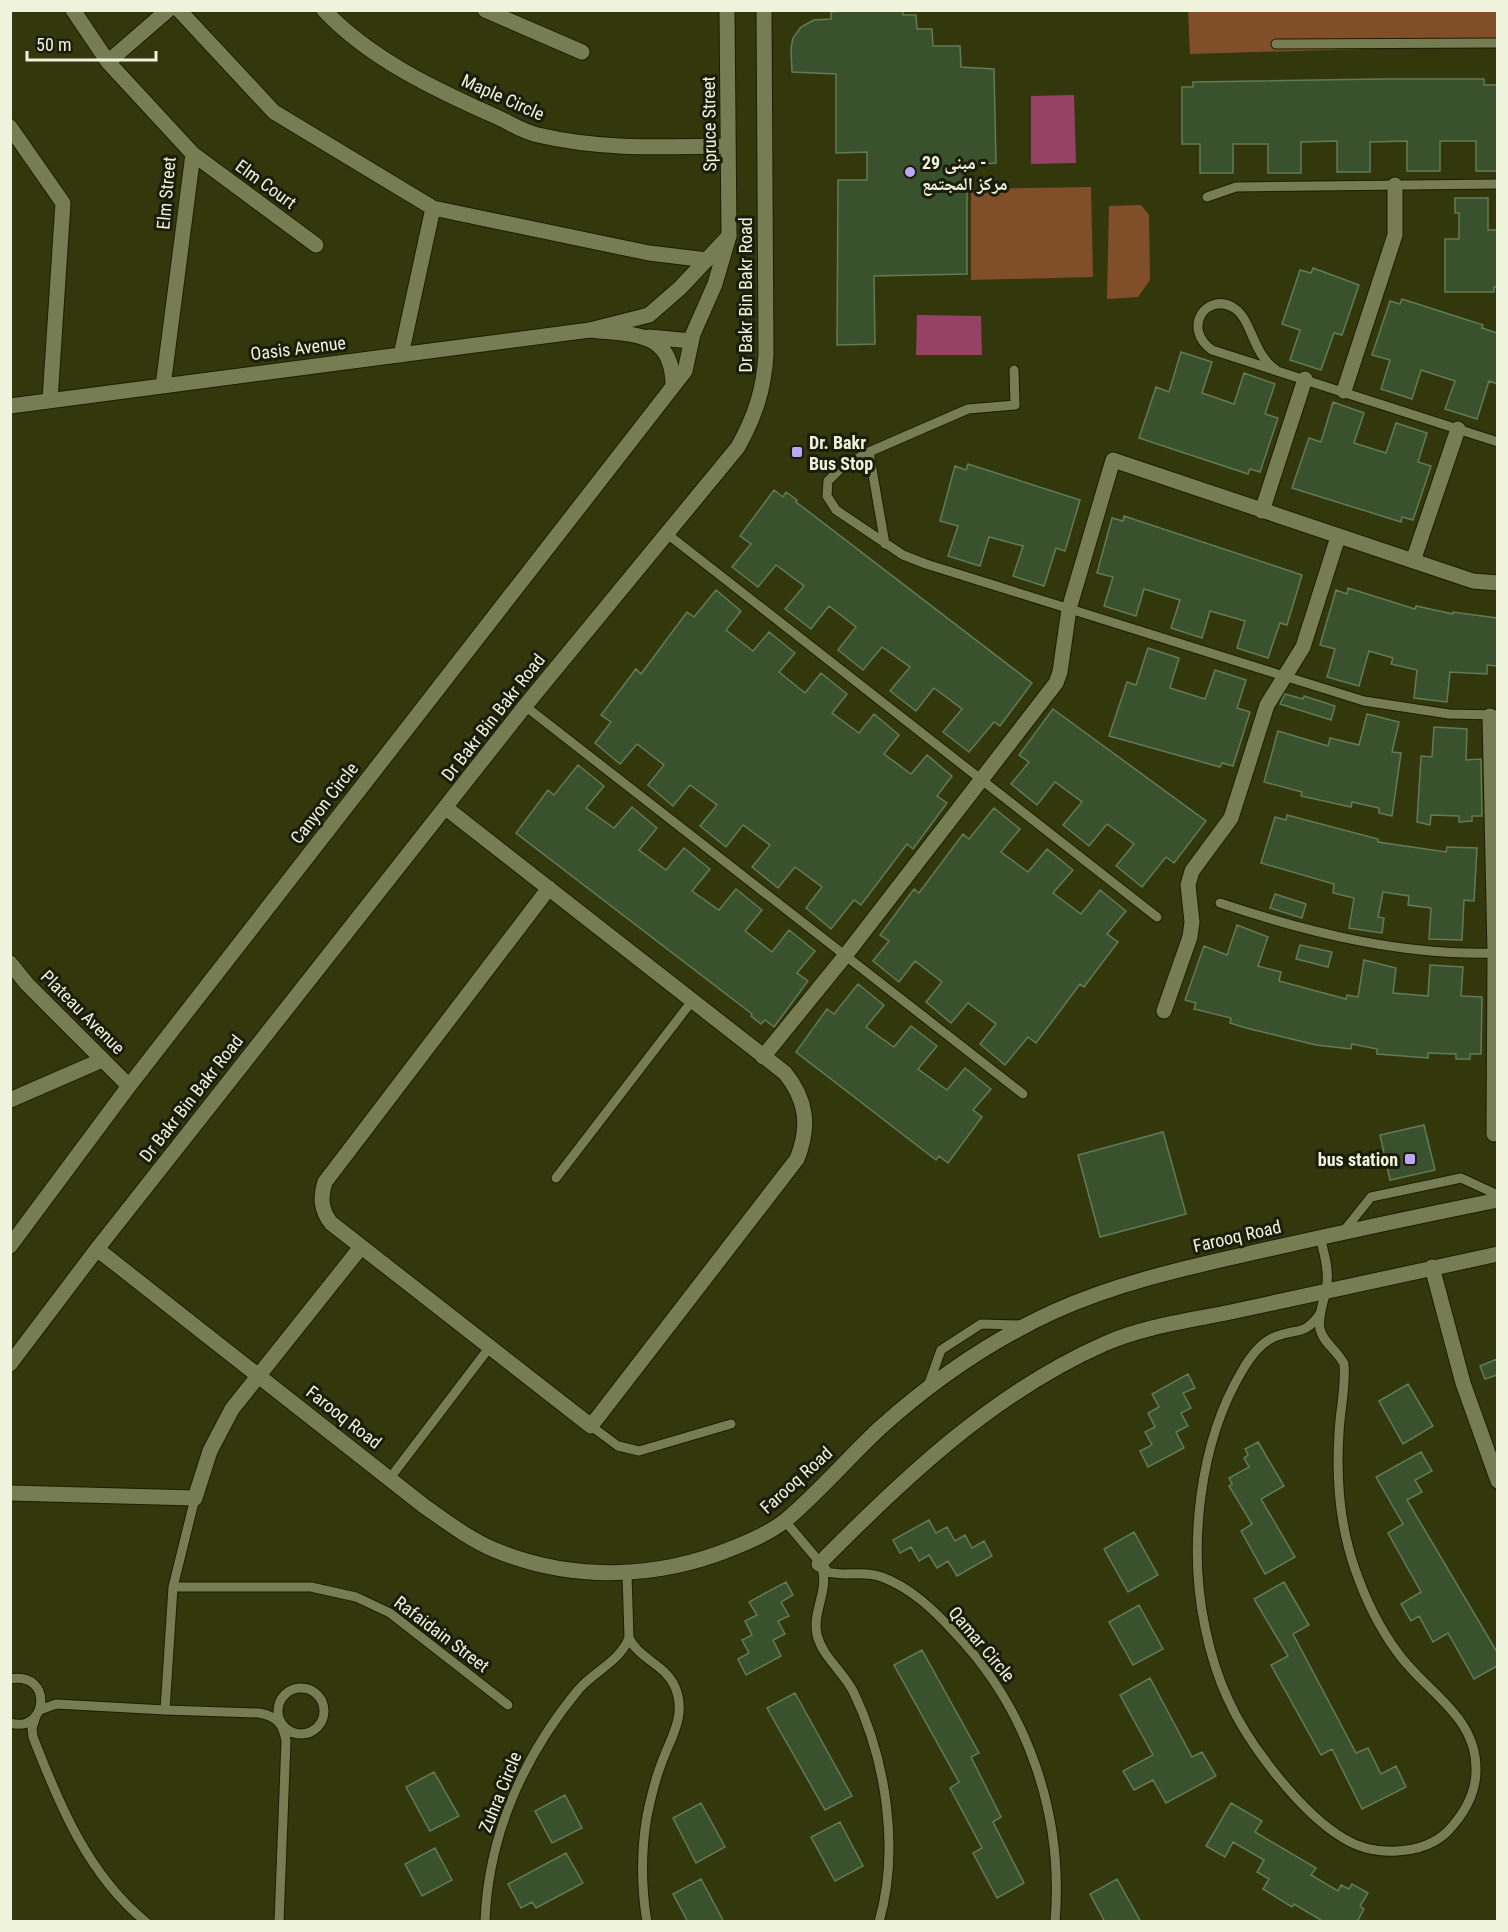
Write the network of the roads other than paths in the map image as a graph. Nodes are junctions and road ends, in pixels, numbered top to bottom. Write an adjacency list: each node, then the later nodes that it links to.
1 (73, 10): 11 (street, Elm Street)
2 (168, 10): 11 (street)
3 (179, 10): 18 (street)
4 (324, 10): 13 (street, Maple Circle)
5 (485, 10): 10 (street)
6 (727, 10): 13 (street, Spruce Street)
7 (764, 10): 38 (street, Dr Bakr Bin Bakr Road)
8 (1497, 43): 9 (lane)
9 (1275, 44)
10 (582, 52)
11 (108, 62): 14 (street, Elm Street)
12 (10, 127): 32 (street)
13 (728, 146): 19 (street, Spruce Street)
14 (193, 154): 20 (street, Elm Court); 29 (street, Elm Street)
15 (1497, 184): 16 (lane)
16 (1395, 185): 17 (lane); 31 (street)
17 (1207, 197)
18 (433, 208): 21 (street); 25 (street)
19 (729, 236): 21 (street, Oasis Avenue); 24 (street, Canyon Circle)
20 (316, 244)
21 (707, 260): 22 (street, Oasis Avenue)
22 (590, 330): 23 (street, Oasis Avenue); 25 (street, Oasis Avenue)
23 (643, 336): 24 (street); 30 (street, Oasis Avenue)
24 (692, 341): 30 (street, Canyon Circle)
25 (401, 355): 29 (street, Oasis Avenue)
26 (1275, 369): 26 (lane); 28 (lane)
27 (1014, 370): 36 (lane)
28 (1305, 379): 31 (lane); 37 (street)
29 (163, 386): 32 (street, Oasis Avenue)
30 (673, 386): 59 (street, Canyon Circle)
31 (1344, 391): 34 (lane)
32 (50, 400): 33 (street, Oasis Avenue)
33 (10, 406)
34 (1458, 429): 35 (lane); 41 (street)
35 (1497, 442)
36 (869, 452): 40 (lane); 40 (lane)
37 (1262, 511): 39 (street); 43 (street)
38 (666, 533): 45 (street, Dr Bakr Bin Bakr Road); 47 (lane)
39 (1338, 537): 41 (street); 44 (street)
40 (885, 543): 43 (lane)
41 (1413, 561): 42 (street)
42 (1497, 583)
43 (1069, 609): 44 (lane); 47 (street)
44 (1284, 677): 46 (lane); 56 (street)
45 (525, 706): 48 (street, Dr Bakr Bin Bakr Road); 53 (lane)
46 (1494, 716): 52 (street)
47 (982, 779): 51 (lane); 53 (street)
48 (446, 808): 49 (street); 70 (street, Dr Bakr Bin Bakr Road)
49 (549, 888): 55 (street); 69 (street)
50 (1220, 903): 52 (lane)
51 (1157, 917)
52 (1496, 953): 62 (street)
53 (845, 956): 57 (street); 60 (lane)
54 (11, 965): 58 (street, Plateau Avenue)
55 (692, 1001): 57 (street); 63 (lane)
56 (1164, 1011)
57 (764, 1057): 81 (street)
58 (102, 1060): 59 (street, Plateau Avenue); 61 (street)
59 (129, 1086): 68 (street, Canyon Circle)
60 (1023, 1094)
61 (10, 1100)
62 (1494, 1134)
63 (556, 1178)
64 (1497, 1195): 66 (lane)
65 (1497, 1200): 66 (street, Farooq Road)
66 (1343, 1232): 67 (street, Farooq Road)
67 (1320, 1236): 73 (lane); 75 (street, Farooq Road)
68 (13, 1238)
69 (361, 1247): 76 (street); 78 (street)
70 (97, 1249): 77 (street, Dr Bakr Bin Bakr Road); 78 (street, Farooq Road)
71 (1497, 1254): 72 (street)
72 (1432, 1268): 73 (street); 83 (street)
73 (1326, 1291): 74 (lane); 87 (street)
74 (1320, 1314): 74 (lane)
75 (1025, 1325): 79 (street, Farooq Road); 79 (lane)
76 (489, 1348): 81 (street); 82 (lane)
77 (10, 1364)
78 (259, 1374): 82 (street, Farooq Road); 85 (street)
79 (927, 1391): 86 (street, Farooq Road)
80 (731, 1424): 81 (lane)
81 (591, 1426)
82 (390, 1478): 88 (street, Farooq Road)
83 (1497, 1481)
84 (10, 1493): 85 (street)
85 (195, 1498): 89 (lane)
86 (785, 1521): 87 (lane); 88 (street, Farooq Road)
87 (820, 1566): 101 (lane); 102 (lane, Qamar Circle)
88 (627, 1574): 90 (lane)
89 (173, 1587): 92 (lane, Rafaidain Street); 93 (lane)
90 (629, 1638): 99 (lane, Zuhra Circle); 100 (lane)
91 (10, 1679): 94 (lane)
92 (508, 1705)
93 (165, 1710): 94 (lane); 96 (lane)
94 (38, 1713): 95 (lane); 97 (lane)
95 (10, 1722)
96 (282, 1725): 96 (lane); 98 (lane)
97 (146, 1922)
98 (279, 1922)
99 (485, 1922)
100 (647, 1922)
101 (879, 1922)
102 (1055, 1922)

